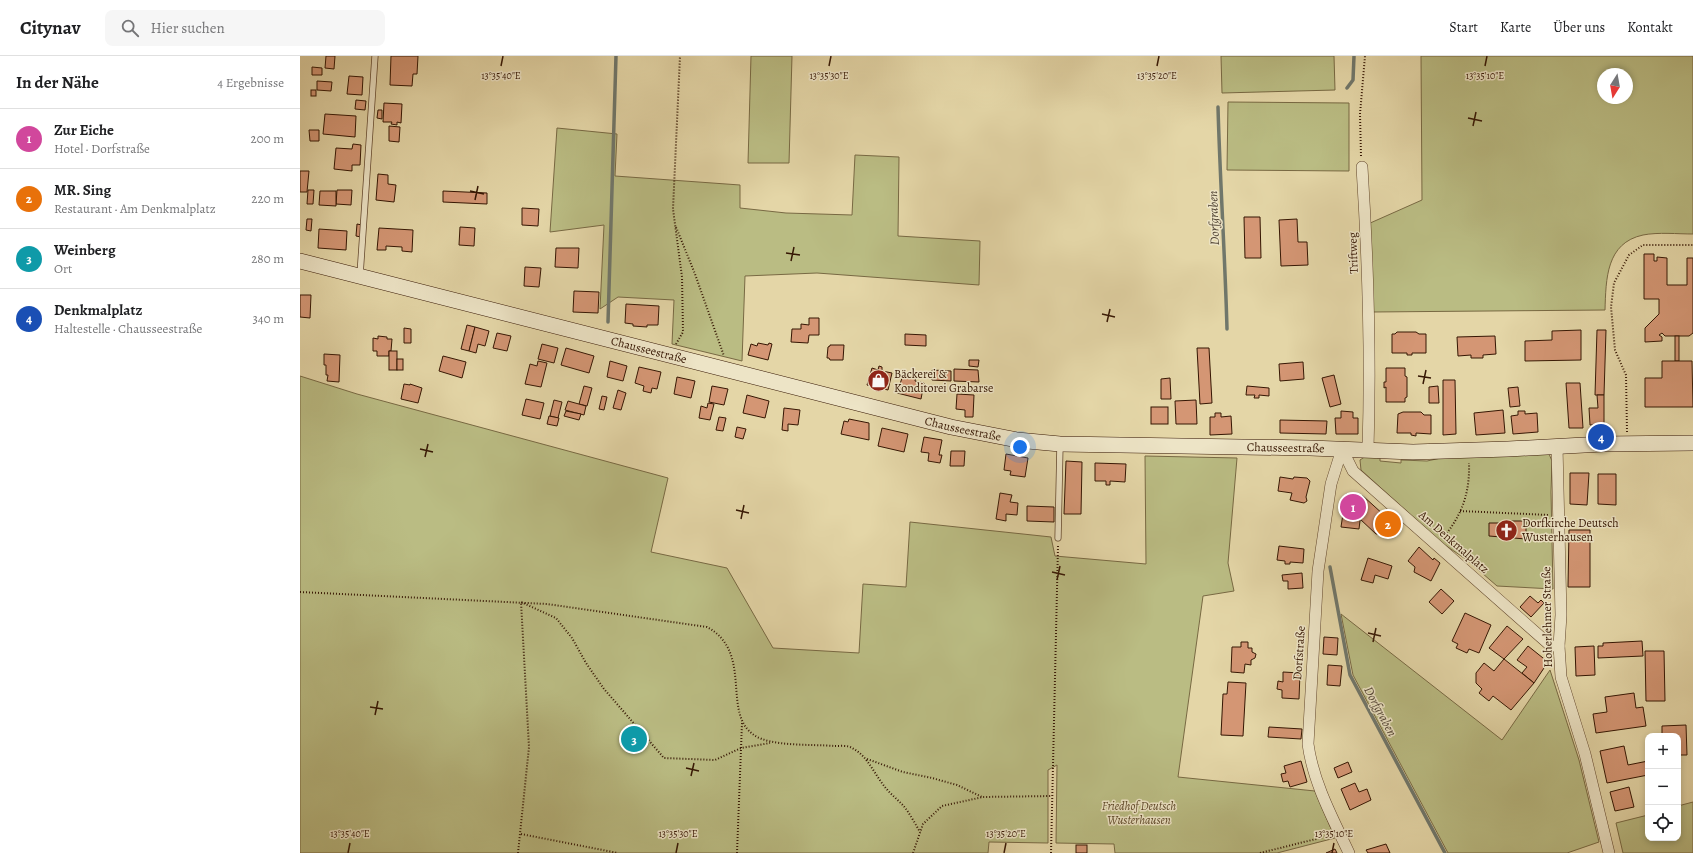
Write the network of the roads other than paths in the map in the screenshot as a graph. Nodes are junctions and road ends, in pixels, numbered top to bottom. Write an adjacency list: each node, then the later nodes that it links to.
1 (375, 56): 4 (lane)
2 (1362, 167): 9 (street, Triftweg)
3 (300, 261): 4 (main road, Chausseestraße)
4 (360, 276): 5 (main road, Chausseestraße)
5 (1060, 444): 8 (main road, Chausseestraße); 10 (lane)
6 (1693, 444): 7 (main road, Chausseestraße)
7 (1558, 446): 9 (main road, Chausseestraße); 11 (street, Hoherlehmer Straße)
8 (1342, 449): 9 (main road, Chausseestraße); 11 (street, Am Denkmalplatz); 12 (street, Dorfstraße)
9 (1368, 449)
10 (1058, 538)
11 (1559, 646): 13 (street, Hoherlehmer Straße)
12 (1349, 853)
13 (1609, 853)

